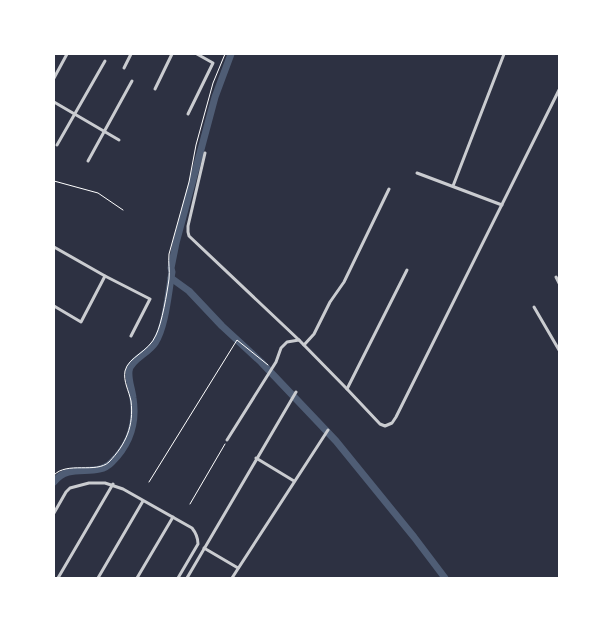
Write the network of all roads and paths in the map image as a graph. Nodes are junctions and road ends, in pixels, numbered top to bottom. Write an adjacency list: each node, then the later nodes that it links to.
1 (67, 54): 9 (street)
2 (131, 54): 8 (street)
3 (172, 54): 11 (street)
4 (197, 54): 15 (street)
5 (225, 54): 44 (path)
6 (504, 54): 23 (street)
7 (105, 62): 14 (street)
8 (124, 68)
9 (54, 78)
10 (132, 81): 16 (street)
11 (156, 89)
12 (559, 90): 25 (street)
13 (54, 102): 14 (street)
14 (75, 114): 16 (street); 18 (street)
15 (188, 114)
16 (105, 131): 17 (street); 20 (street)
17 (119, 140)
18 (57, 145)
19 (205, 153): 35 (street)
20 (88, 161)
21 (417, 173): 23 (street)
22 (54, 181): 26 (path)
23 (454, 186): 25 (street)
24 (389, 188): 36 (street)
25 (502, 205): 39 (street)
26 (123, 210)
27 (54, 247): 29 (street)
28 (407, 270): 39 (street)
29 (105, 276): 32 (street); 34 (street)
30 (556, 277): 31 (street)
31 (559, 282)
32 (54, 306)
33 (534, 307): 37 (street)
34 (131, 336)
35 (299, 340): 36 (street); 38 (street)
36 (304, 345): 39 (street)
37 (558, 348)
38 (272, 368): 42 (street); 46 (path)
39 (347, 389)
40 (296, 392): 43 (street)
41 (328, 430): 45 (street)
42 (227, 440): 49 (path)
43 (256, 458): 45 (street); 52 (street)
44 (54, 475)
45 (294, 481): 53 (street)
46 (149, 482)
47 (113, 484): 48 (street); 50 (street); 54 (street)
48 (143, 501): 51 (street); 55 (street)
49 (190, 504)
50 (54, 514)
51 (173, 518): 56 (street); 57 (street)
52 (204, 548): 53 (street); 58 (street)
53 (238, 568): 59 (street)
54 (58, 578)
55 (98, 578)
56 (137, 578)
57 (178, 578)
58 (187, 578)
59 (232, 578)

